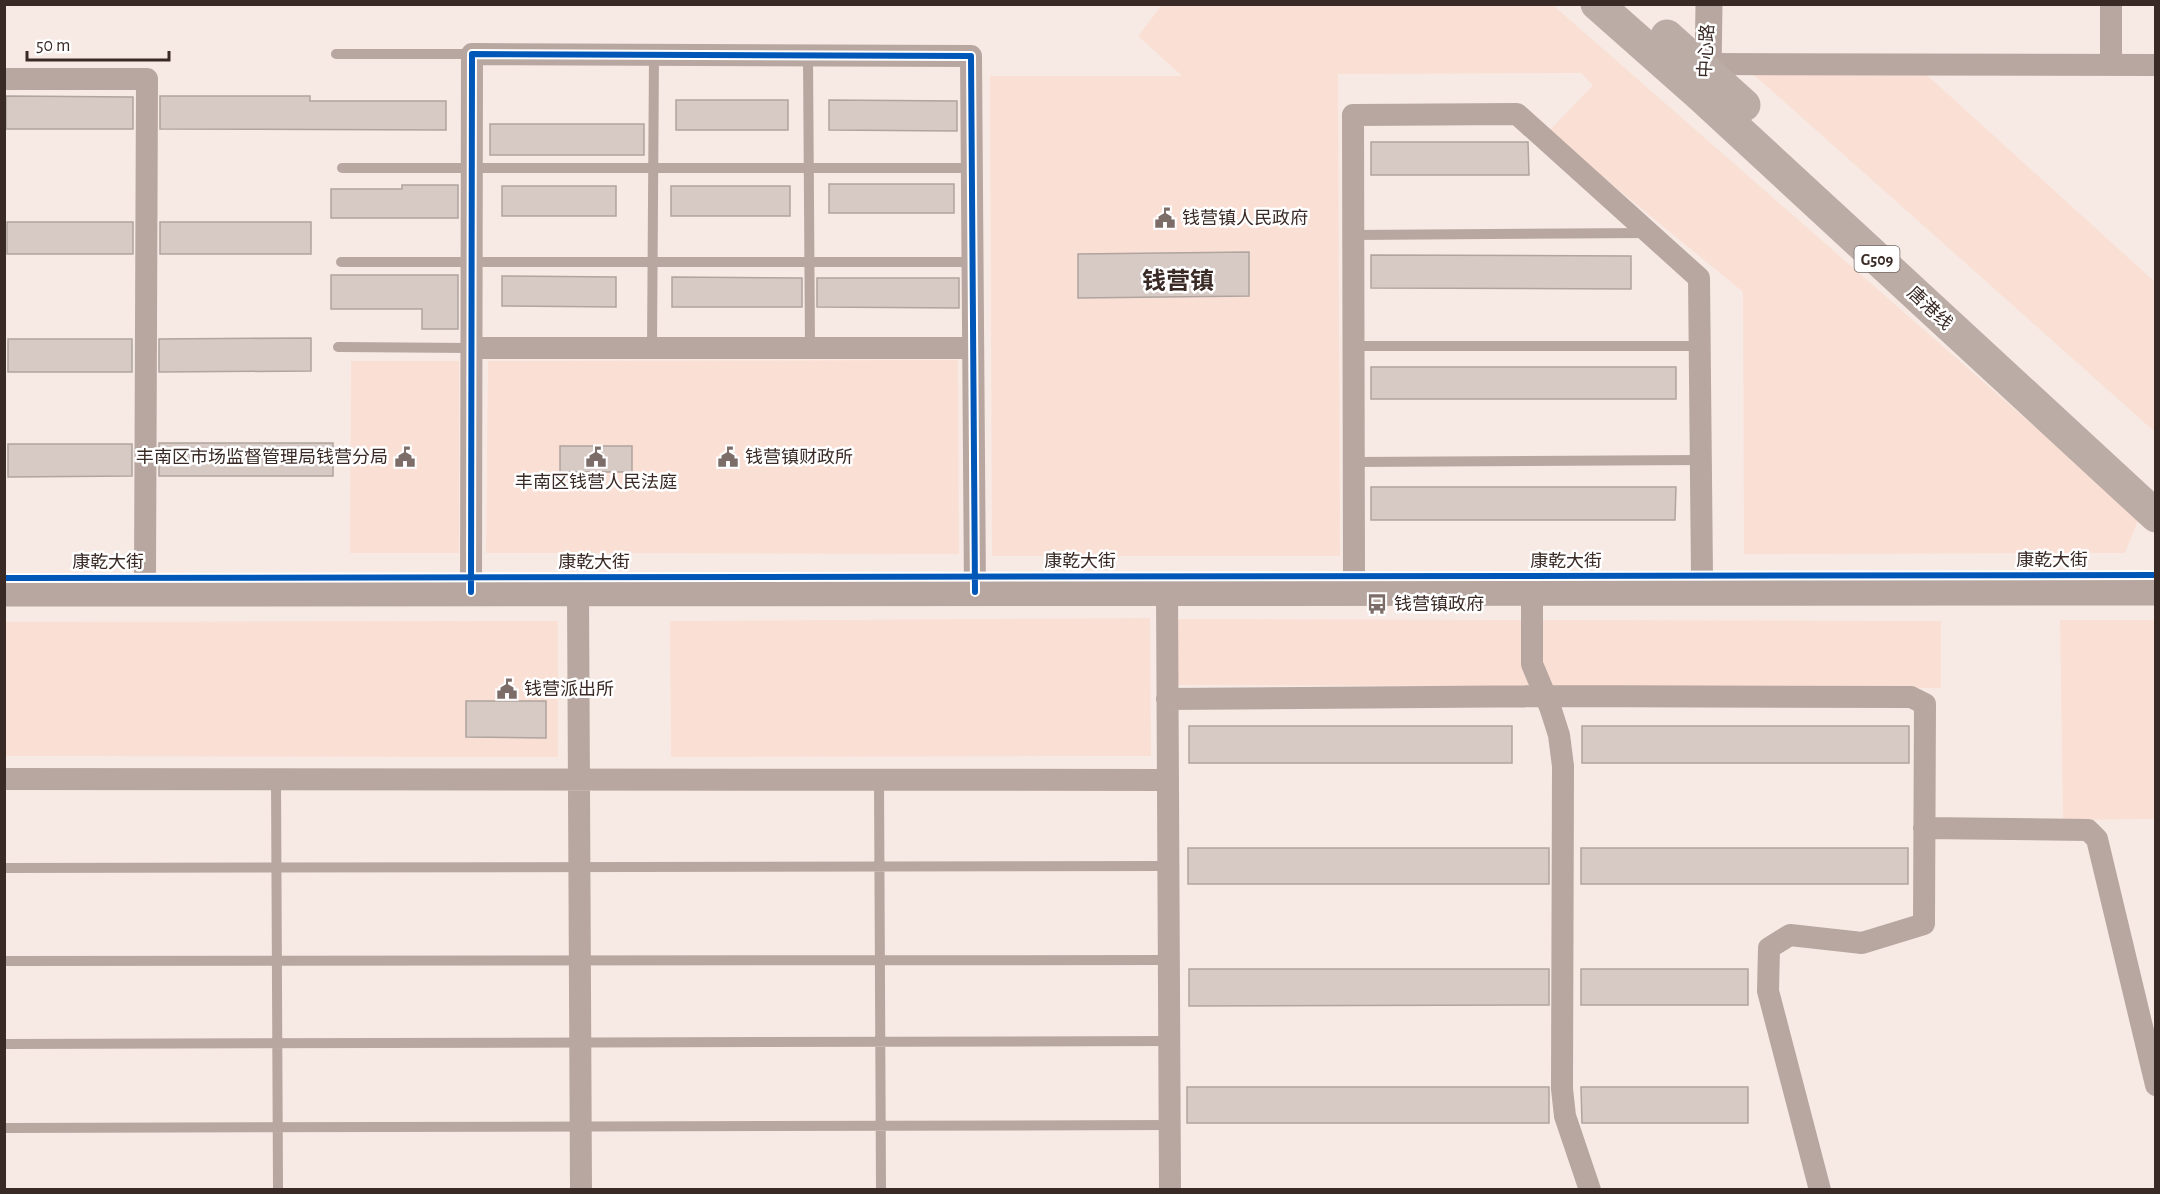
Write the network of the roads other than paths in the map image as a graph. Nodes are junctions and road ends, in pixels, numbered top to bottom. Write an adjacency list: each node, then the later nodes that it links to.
1 (1597, 4): 11 (highway, 唐港线 / G509)
2 (1630, 4): 11 (highway, 唐港线 / G509)
3 (1708, 4): 11 (street, 中心路)
4 (2111, 4): 9 (street)
5 (336, 54): 6 (lane)
6 (472, 54): 7 (street); 14 (street)
7 (654, 55): 8 (street); 15 (lane)
8 (808, 55): 16 (lane); 17 (street)
9 (2111, 65): 10 (street); 11 (street)
10 (2156, 65)
11 (1706, 77): 34 (highway, 唐港线 / G509); 35 (highway, 唐港线 / G509)
12 (4, 79): 39 (street)
13 (342, 168): 14 (lane)
14 (472, 168): 15 (lane); 21 (street)
15 (653, 168): 16 (lane); 22 (lane)
16 (808, 168): 17 (lane); 23 (lane)
17 (971, 168): 24 (street)
18 (1649, 233): 19 (lane); 19 (street); 26 (street)
19 (1353, 235): 25 (street)
20 (341, 262): 21 (lane)
21 (471, 262): 22 (lane); 28 (street)
22 (652, 262): 23 (lane); 29 (lane)
23 (809, 262): 24 (lane); 30 (lane)
24 (972, 262): 31 (street)
25 (1353, 346): 26 (lane); 33 (street)
26 (1699, 346): 32 (street)
27 (338, 347): 28 (lane)
28 (471, 348): 29 (street); 42 (street)
29 (652, 348): 30 (street)
30 (810, 348): 31 (street)
31 (973, 348): 41 (street)
32 (1701, 460): 33 (lane); 38 (street)
33 (1354, 462): 37 (street)
34 (2156, 490)
35 (2156, 516)
36 (2156, 575): 38 (street, 康乾大街)
37 (1354, 576): 38 (street, 康乾大街); 41 (street, 康乾大街)
38 (1702, 576)
39 (145, 577): 40 (street, 康乾大街); 42 (street, 康乾大街)
40 (4, 578)
41 (975, 584): 42 (street, 康乾大街); 46 (street, 康乾大街); 47 (street, 康乾大街)
42 (471, 585): 45 (street, 康乾大街); 46 (street, 康乾大街)
43 (1532, 591): 44 (street, 康乾大街); 47 (street, 康乾大街); 48 (street)
44 (2156, 591)
45 (4, 592)
46 (578, 592): 52 (street)
47 (1167, 592): 49 (street)
48 (1545, 696): 49 (street); 55 (street); 81 (street)
49 (1167, 699): 54 (street)
50 (4, 779): 51 (street)
51 (276, 779): 52 (street); 60 (lane)
52 (579, 779): 53 (street); 57 (street)
53 (879, 780): 54 (street); 58 (lane)
54 (1168, 780): 56 (street)
55 (1924, 828): 71 (street); 82 (street)
56 (1168, 866): 58 (lane); 63 (street)
57 (580, 867): 58 (lane); 60 (lane); 61 (street)
58 (879, 867): 62 (lane)
59 (4, 868): 60 (lane)
60 (276, 868): 65 (lane)
61 (580, 960): 62 (lane); 65 (lane); 68 (street)
62 (879, 960): 63 (lane); 67 (lane)
63 (1169, 960): 66 (street)
64 (4, 961): 65 (lane)
65 (276, 961): 70 (lane)
66 (1169, 1041): 67 (lane); 73 (street)
67 (880, 1042): 68 (lane); 72 (lane)
68 (580, 1043): 70 (lane); 74 (street)
69 (4, 1044): 70 (lane)
70 (277, 1044): 75 (lane)
71 (2156, 1085)
72 (880, 1125): 73 (lane); 74 (lane); 79 (lane)
73 (1169, 1125): 80 (street)
74 (581, 1126): 75 (lane); 78 (street)
75 (277, 1127): 76 (lane); 77 (lane)
76 (4, 1128)
77 (278, 1190)
78 (581, 1190)
79 (881, 1190)
80 (1170, 1190)
81 (1590, 1190)
82 (1820, 1190)

